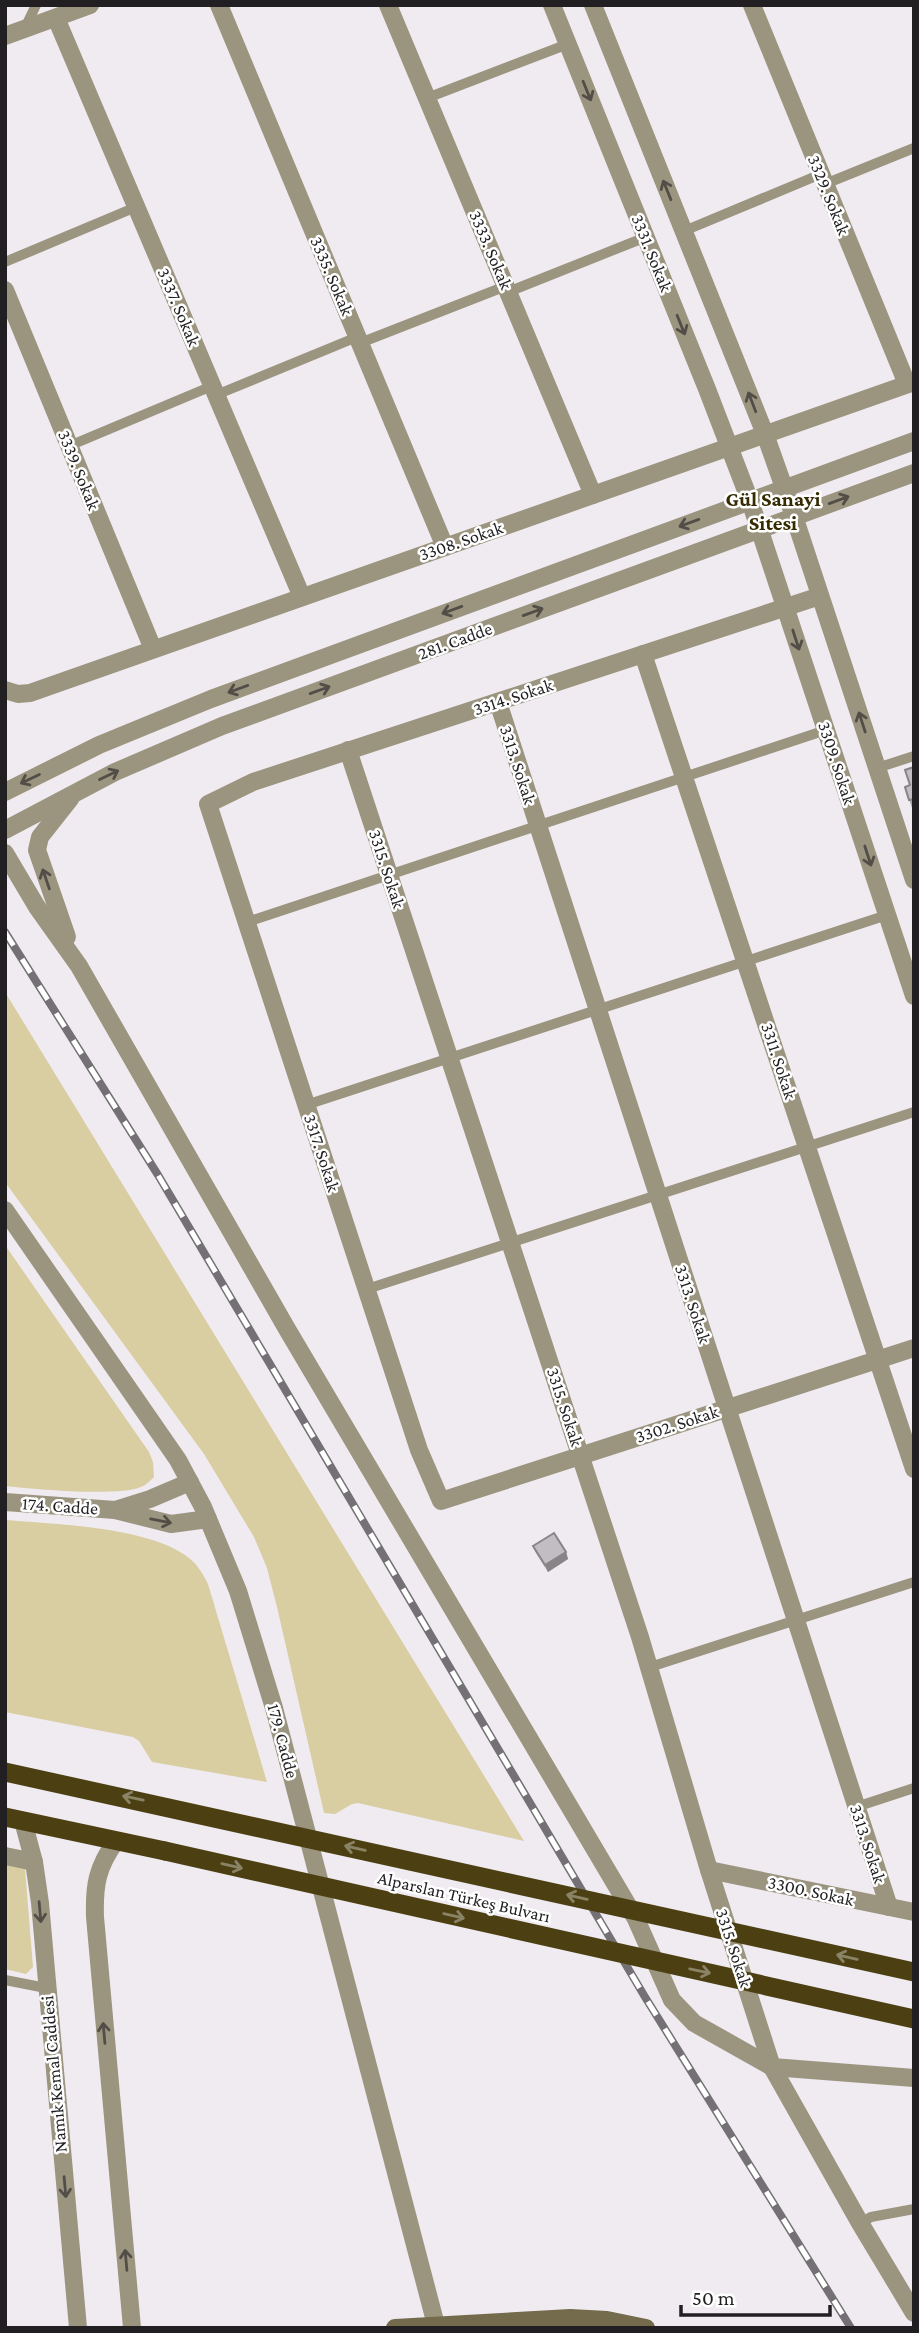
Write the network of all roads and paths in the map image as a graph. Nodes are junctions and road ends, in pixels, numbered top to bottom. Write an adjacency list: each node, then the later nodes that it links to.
1 (36, 5): 9 (lane)
2 (90, 5): 8 (street)
3 (219, 5): 21 (street, 3335. Sokak)
4 (388, 5): 12 (street, 3333. Sokak)
5 (552, 5): 11 (street, 3331. Sokak)
6 (593, 5): 16 (street, one-way to 6)
7 (752, 5): 14 (street, 3329. Sokak)
8 (56, 18): 9 (street); 15 (street, 3337. Sokak)
9 (25, 29): 10 (street)
10 (5, 36)
11 (568, 44): 12 (lane); 17 (street, 3331. Sokak, one-way to 17)
12 (427, 99): 19 (street, 3333. Sokak)
13 (914, 148): 14 (lane)
14 (823, 179): 16 (lane); 22 (street, 3329. Sokak)
15 (136, 207): 18 (lane); 23 (street, 3337. Sokak)
16 (684, 231): 24 (street, one-way to 16)
17 (646, 237): 19 (lane); 27 (street, 3331. Sokak, one-way to 27)
18 (5, 262)
19 (507, 289): 21 (lane); 30 (street, 3333. Sokak)
20 (5, 290): 26 (street, 3339. Sokak)
21 (359, 340): 23 (lane); 34 (street, 3335. Sokak)
22 (910, 383): 24 (street, 3308. Sokak)
23 (214, 391): 26 (lane); 36 (street, 3337. Sokak)
24 (765, 434): 27 (street, 3308. Sokak); 29 (street)
25 (914, 441): 29 (street, 281. Cadde)
26 (69, 446): 38 (street, 3339. Sokak)
27 (730, 447): 30 (street, 3308. Sokak); 31 (street, 3331. Sokak)
28 (914, 473): 32 (street, 281. Cadde, one-way to 28)
29 (785, 488): 31 (street, 281. Cadde); 32 (street, 3309. Sokak)
30 (593, 495): 34 (street, 3308. Sokak)
31 (750, 501): 33 (street, 3331. Sokak); 48 (street, 281. Cadde, one-way to 48)
32 (794, 516): 33 (street, 281. Cadde); 35 (street, 3309. Sokak)
33 (759, 529): 37 (street, 3309. Sokak); 47 (street, 281. Cadde, one-way to 33)
34 (445, 547): 36 (street, 3308. Sokak)
35 (820, 596): 37 (street, 3314. Sokak); 45 (street, 3309. Sokak, one-way to 35)
36 (302, 597): 38 (street, 3308. Sokak)
37 (786, 607): 39 (street, 3314. Sokak); 42 (street, 3309. Sokak, one-way to 42)
38 (153, 649): 40 (street, 3308. Sokak)
39 (643, 654): 41 (street, 3314. Sokak); 46 (street, 3311. Sokak)
40 (7, 691)
41 (498, 702): 43 (street, 3314. Sokak); 50 (street, 3313. Sokak)
42 (826, 730): 46 (lane); 55 (street, 3309. Sokak, one-way to 55)
43 (348, 750): 49 (street, 3314. Sokak); 53 (street, 3315. Sokak)
44 (914, 755): 45 (lane)
45 (877, 768): 54 (street, 3309. Sokak)
46 (684, 777): 50 (lane); 57 (street, 3311. Sokak)
47 (77, 791): 51 (street, 281. Cadde); 58 (street, one-way to 47)
48 (5, 792)
49 (208, 804): 56 (street, 3317. Sokak)
50 (538, 825): 53 (lane); 60 (street, 3313. Sokak)
51 (5, 830)
52 (5, 853): 58 (street)
53 (389, 875): 56 (lane); 61 (street, 3315. Sokak)
54 (914, 880)
55 (887, 915): 57 (lane); 59 (street, 3309. Sokak)
56 (247, 922): 62 (street, 3317. Sokak)
57 (746, 962): 60 (lane); 64 (street, 3311. Sokak)
58 (79, 966): 96 (street)
59 (914, 996)
60 (598, 1010): 61 (lane); 65 (street, 3313. Sokak)
61 (450, 1059): 62 (lane); 67 (street, 3315. Sokak)
62 (306, 1105): 68 (street, 3317. Sokak)
63 (914, 1112): 64 (lane)
64 (807, 1146): 65 (lane); 70 (street, 3311. Sokak)
65 (658, 1195): 67 (lane); 71 (street, 3313. Sokak)
66 (5, 1210): 74 (street, 179. Cadde)
67 (510, 1243): 68 (lane); 72 (street, 3315. Sokak)
68 (367, 1289): 75 (street, 3317. Sokak)
69 (914, 1348): 70 (street, 3302. Sokak)
70 (878, 1360): 71 (street, 3302. Sokak); 73 (street, 3311. Sokak)
71 (727, 1408): 72 (street, 3302. Sokak); 80 (street, 3313. Sokak)
72 (580, 1455): 75 (street, 3302. Sokak); 81 (street, 3315. Sokak)
73 (914, 1469)
74 (190, 1482): 77 (street); 78 (street, 179. Cadde)
75 (440, 1501)
76 (5, 1502): 77 (street, 174. Cadde)
77 (115, 1510): 78 (street, one-way to 78)
78 (208, 1519): 101 (street, 179. Cadde)
79 (914, 1582): 80 (lane)
80 (796, 1620): 81 (lane); 84 (street, 3313. Sokak)
81 (650, 1667): 89 (street, 3315. Sokak)
82 (5, 1772): 92 (highway, Alparslan Türkeş Bulvarı, one-way to 82, bridge)
83 (914, 1788): 84 (lane)
84 (856, 1807): 90 (street, 3313. Sokak)
85 (14, 1819): 86 (highway, Alparslan Türkeş Bulvarı); 88 (street, Namık Kemal Caddesi)
86 (116, 1840): 95 (highway, Alparslan Türkeş Bulvarı, one-way to 95, bridge); 103 (street, one-way to 86)
87 (5, 1856): 88 (street)
88 (34, 1862): 94 (street, Namık Kemal Caddesi, one-way to 94)
89 (709, 1870): 90 (street, 3300. Sokak); 96 (street, 3315. Sokak)
90 (889, 1907): 91 (street, 3300. Sokak)
91 (914, 1912)
92 (914, 1972)
93 (5, 1980): 94 (lane)
94 (46, 1989): 102 (street, Namık Kemal Caddesi, one-way to 102)
95 (914, 2019)
96 (772, 2067): 97 (street); 99 (street, 3315. Sokak)
97 (914, 2078)
98 (914, 2209): 99 (lane)
99 (859, 2223): 100 (street, 3315. Sokak)
100 (914, 2313)
101 (436, 2325): 104 (main road); 105 (main road)
102 (78, 2328)
103 (132, 2328)
104 (395, 2328)
105 (646, 2328)

